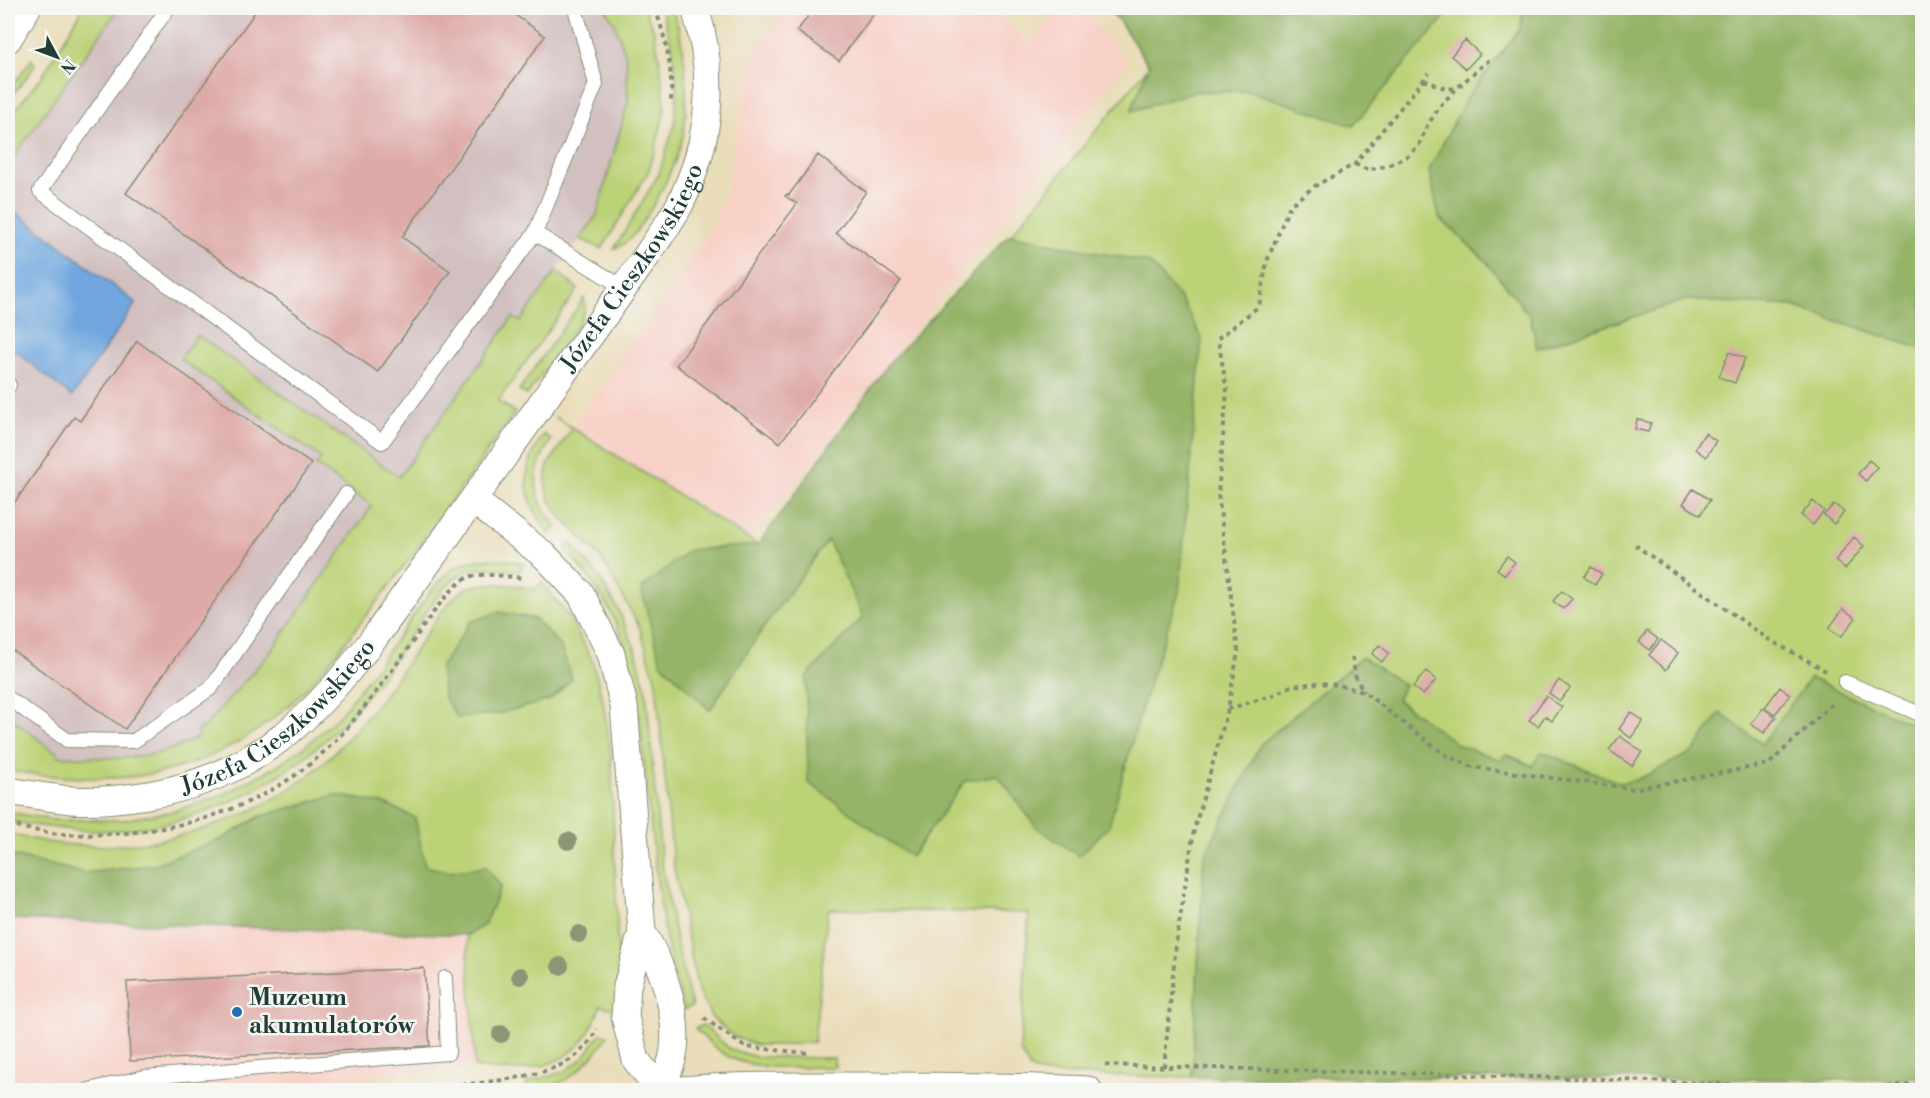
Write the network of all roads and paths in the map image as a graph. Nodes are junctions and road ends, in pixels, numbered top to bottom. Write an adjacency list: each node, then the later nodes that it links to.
1 (27, 8): 6 (street)
2 (168, 8): 13 (lane)
3 (575, 8): 13 (lane)
4 (655, 8): 11 (path)
5 (695, 8): 14 (street, Józefa Cieszkowskiego)
6 (8, 39)
7 (1489, 60): 10 (path)
8 (1429, 74): 9 (path)
9 (1424, 80): 10 (path); 12 (path)
10 (1456, 89): 12 (path)
11 (671, 102)
12 (1355, 165): 22 (path)
13 (535, 232): 14 (lane)
14 (624, 288): 16 (street, Józefa Cieszkowskiego)
15 (346, 494): 21 (lane)
16 (473, 500): 24 (street, Józefa Cieszkowskiego); 25 (street)
17 (1635, 545): 19 (path)
18 (1352, 657): 20 (path)
19 (1847, 683): 20 (path); 23 (lane)
20 (1364, 692): 22 (path)
21 (8, 698)
22 (1228, 708): 31 (path)
23 (1923, 715)
24 (8, 790)
25 (642, 932): 36 (street); 36 (street)
26 (445, 978): 34 (lane)
27 (702, 1016): 29 (path)
28 (599, 1024): 35 (path)
29 (817, 1053)
30 (1094, 1065): 31 (path)
31 (1164, 1067): 32 (path)
32 (1923, 1082)
33 (779, 1088): 37 (street); 38 (street)
34 (89, 1090)
35 (390, 1090)
36 (660, 1090)
37 (682, 1090)
38 (1088, 1090)

